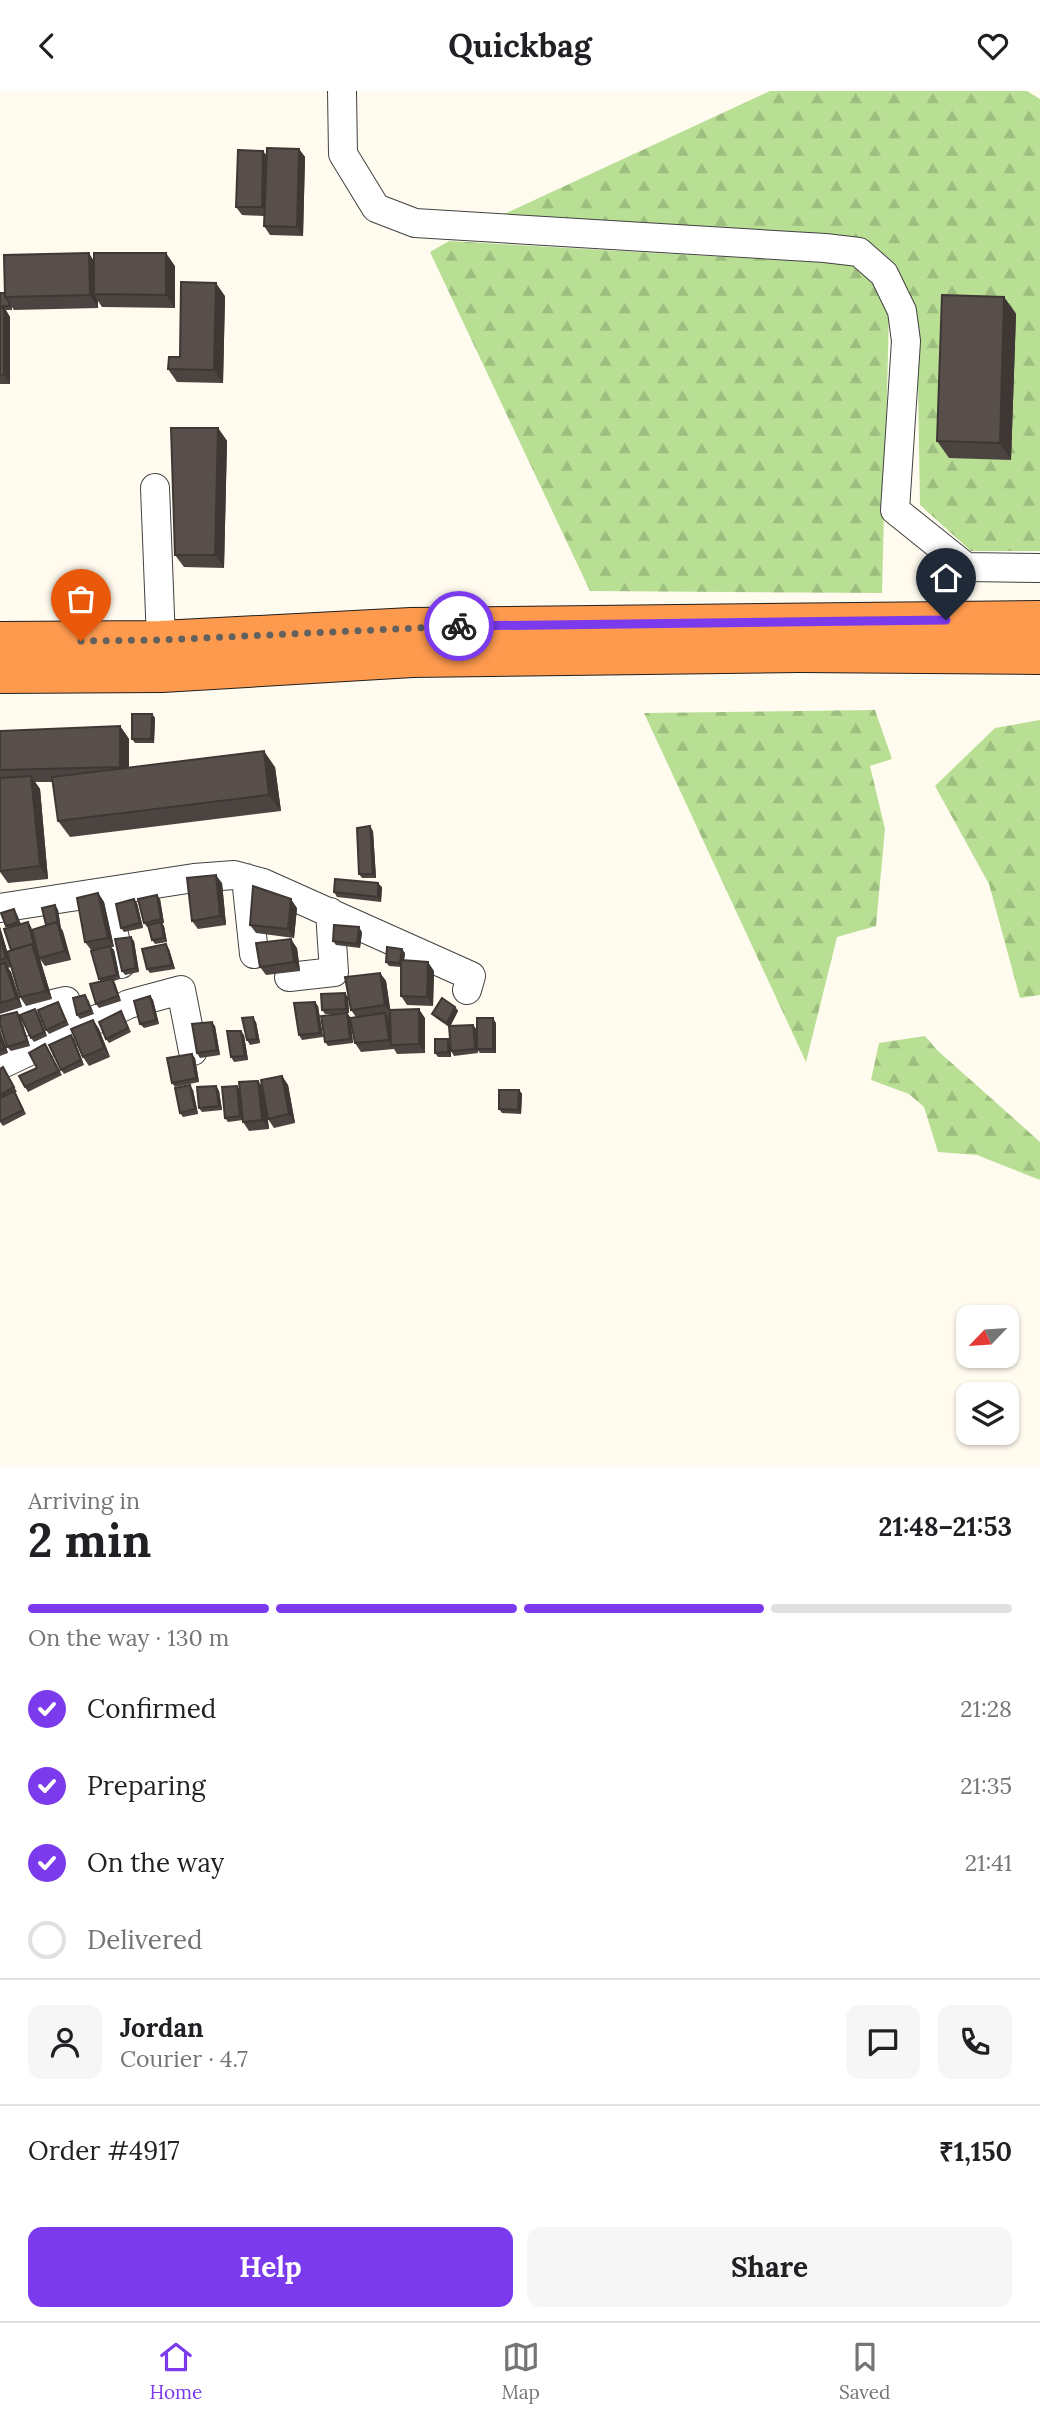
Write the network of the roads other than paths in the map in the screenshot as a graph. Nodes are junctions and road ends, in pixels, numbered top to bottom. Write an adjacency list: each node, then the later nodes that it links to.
1 (342, 91): 3 (street)
2 (155, 488): 5 (street)
3 (1040, 568)
4 (1040, 620): 5 (highway)
5 (161, 640): 6 (highway)
6 (0, 641)
7 (1040, 655): 8 (highway)
8 (0, 674)
9 (246, 878): 10 (street); 12 (street); 13 (street)
10 (104, 891): 11 (street); 14 (street)
11 (0, 908)
12 (330, 912): 15 (street); 16 (street)
13 (254, 954)
14 (121, 964)
15 (289, 977)
16 (467, 990)
17 (0, 1016): 18 (street)
18 (76, 1029): 19 (street); 20 (street)
19 (193, 1051)
20 (0, 1065)

